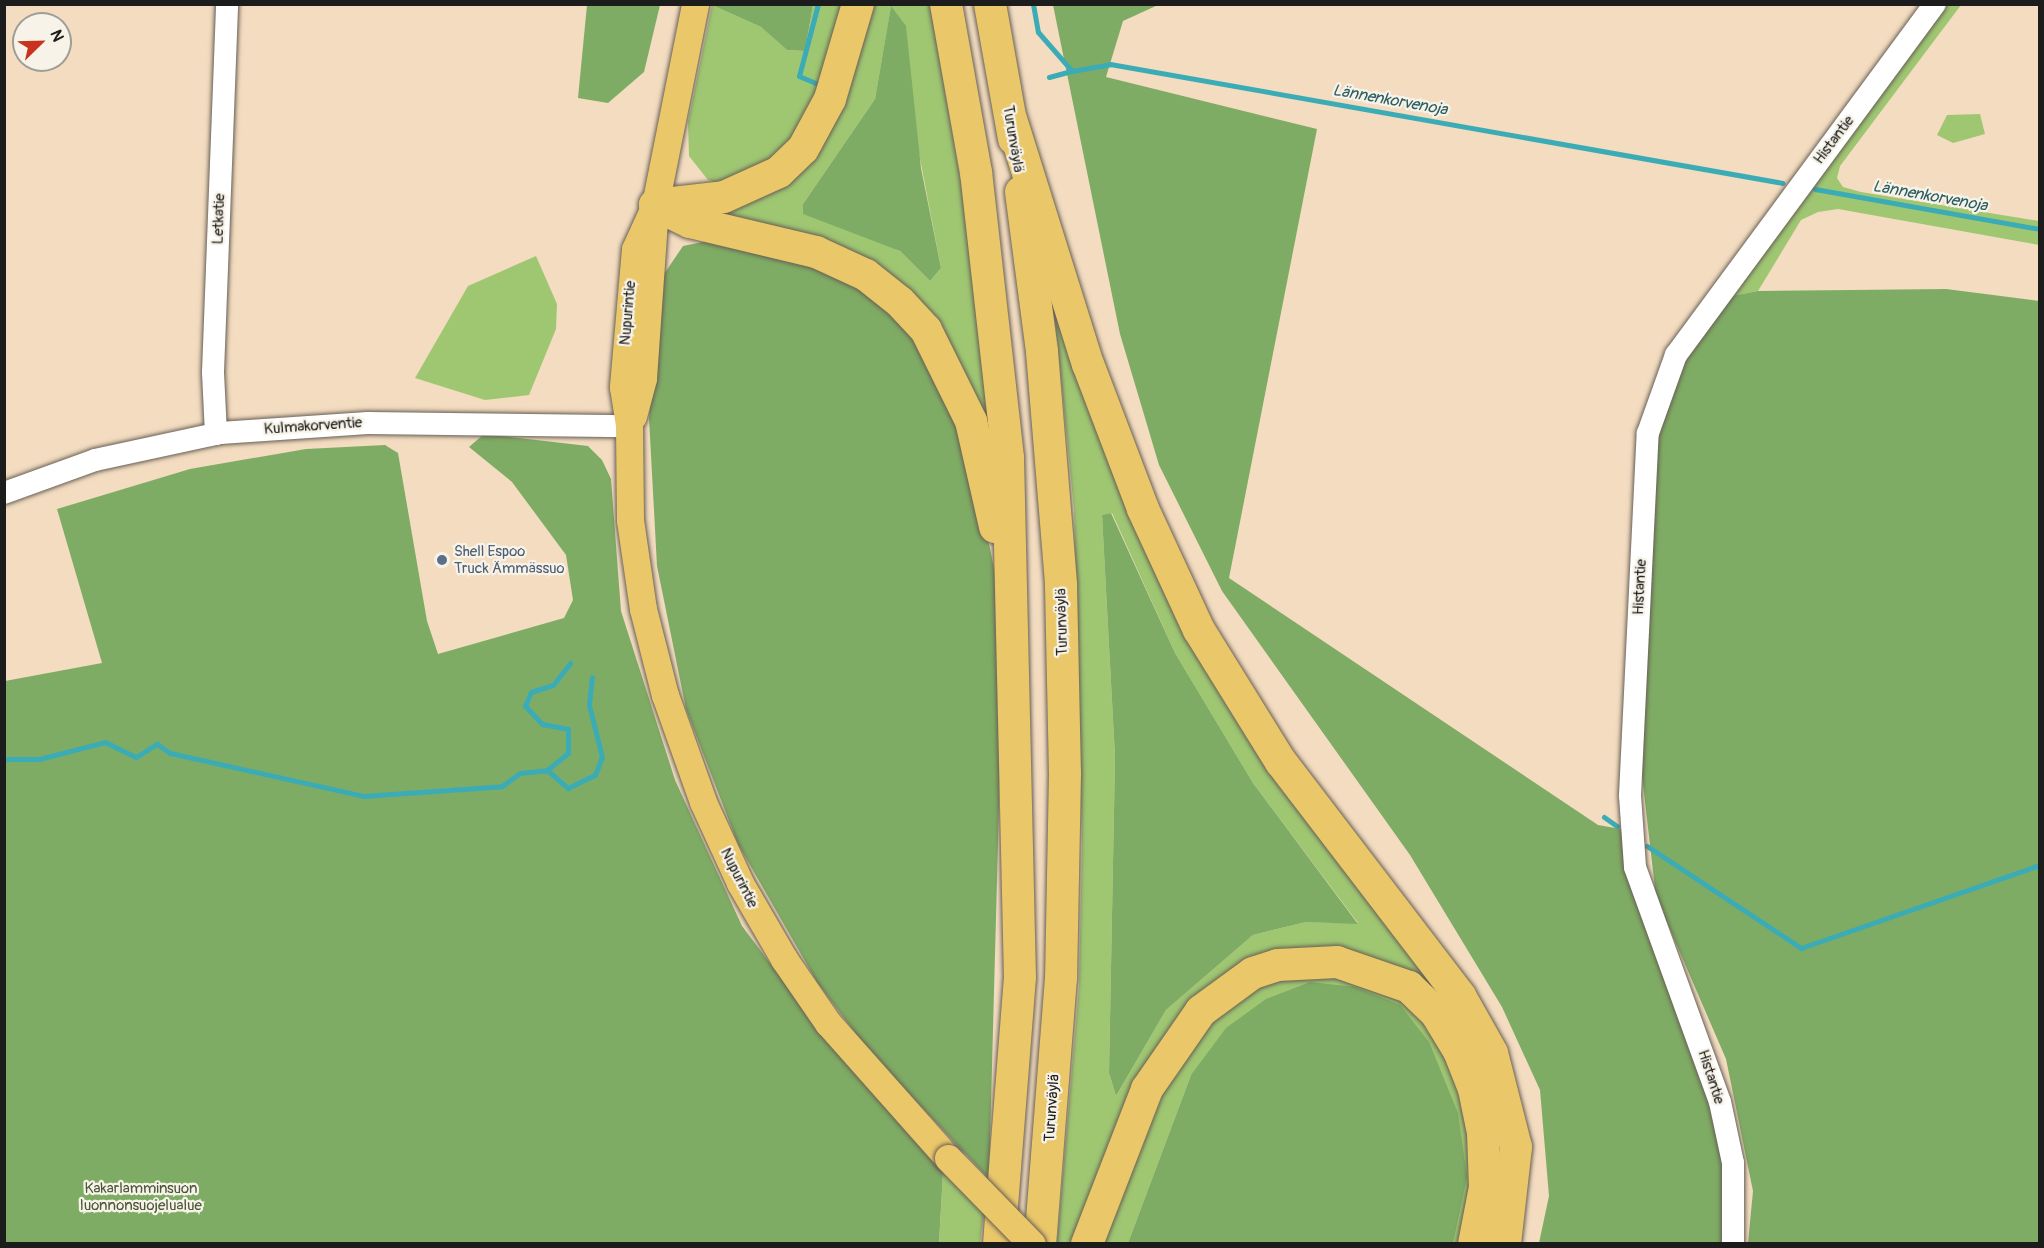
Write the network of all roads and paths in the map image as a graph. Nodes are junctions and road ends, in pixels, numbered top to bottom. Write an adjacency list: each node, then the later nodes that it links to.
1 (227, 4): 10 (street, Letkatie)
2 (695, 4): 8 (main road, Nupurintie)
3 (858, 4): 8 (highway)
4 (946, 4): 12 (highway)
5 (990, 4): 7 (highway, Turunväylä)
6 (1935, 4): 19 (street, Histantie)
7 (1011, 119): 15 (highway, Turunväylä); 18 (highway)
8 (656, 205): 9 (main road, Nupurintie); 12 (highway)
9 (629, 426): 10 (street, Kulmakorventie); 14 (main road, Nupurintie, bridge)
10 (216, 434): 11 (street, Kulmakorventie)
11 (4, 492)
12 (1013, 583): 13 (highway)
13 (999, 1244)
14 (1032, 1244)
15 (1040, 1244)
16 (1087, 1244): 17 (highway)
17 (1474, 1244)
18 (1505, 1244)
19 (1733, 1244)

